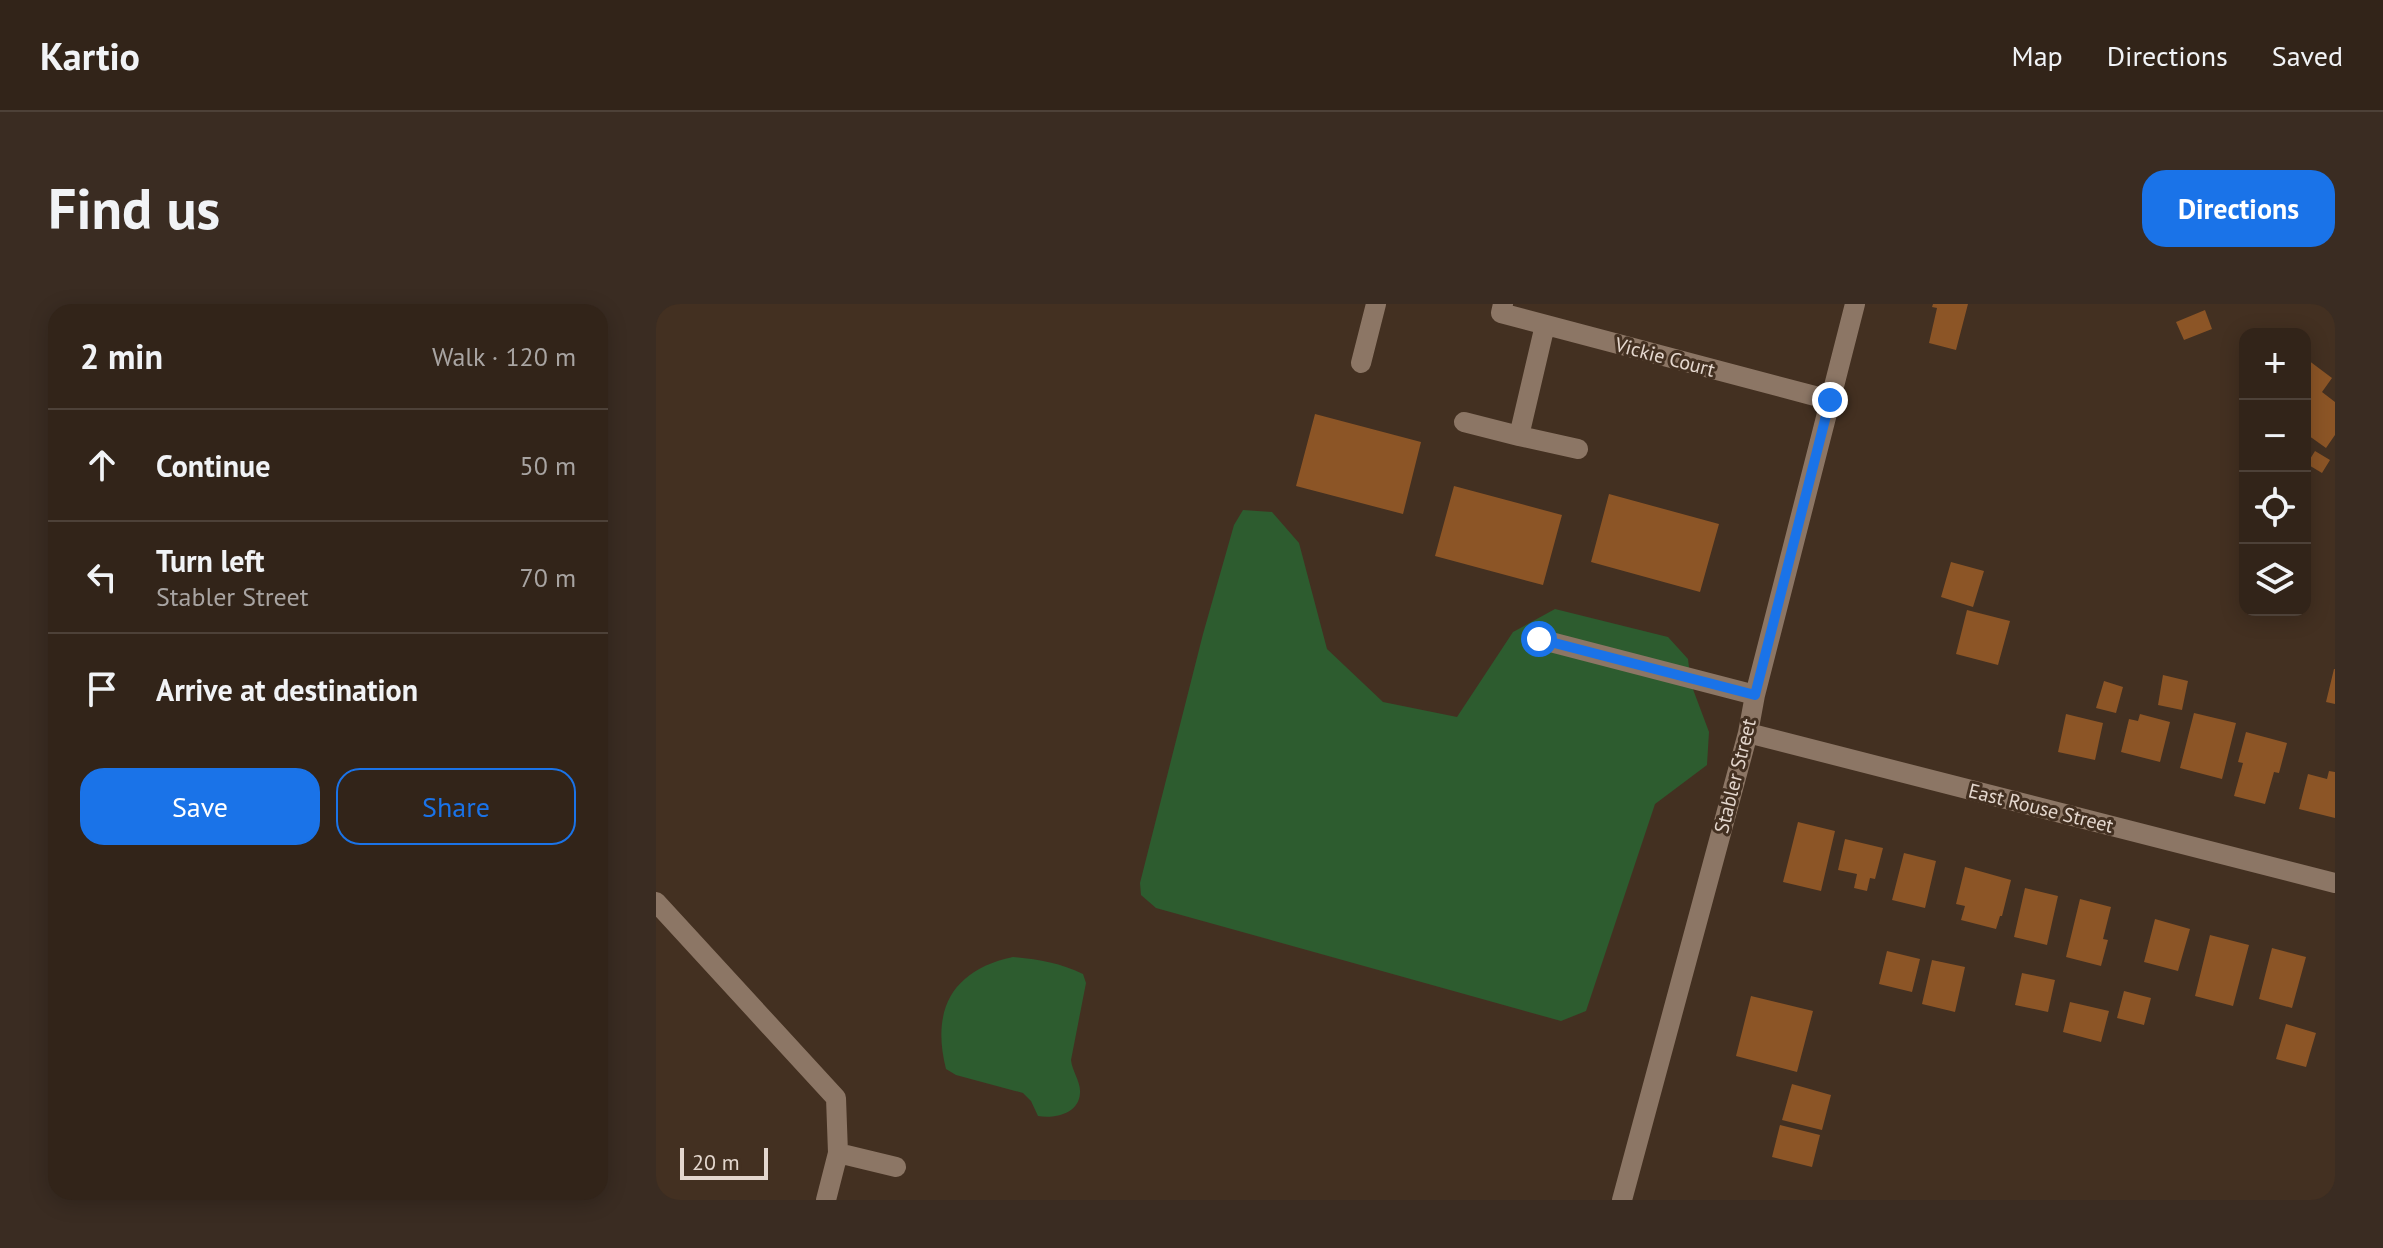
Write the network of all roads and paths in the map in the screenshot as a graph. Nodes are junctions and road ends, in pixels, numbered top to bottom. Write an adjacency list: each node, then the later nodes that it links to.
1 (1376, 304): 5 (street)
2 (1855, 304): 6 (street, Stabler Street)
3 (1502, 309): 4 (street, Vickie Court)
4 (1545, 325): 6 (street, Vickie Court); 8 (street)
5 (1361, 363)
6 (1830, 400): 11 (street, Stabler Street)
7 (1464, 422): 8 (street)
8 (1519, 436): 9 (street)
9 (1578, 449)
10 (1539, 639): 11 (street)
11 (1755, 695): 12 (street, Stabler Street)
12 (1748, 733): 13 (street, East Rouse Street); 18 (street, Stabler Street)
13 (2335, 883)
14 (656, 902): 15 (street)
15 (838, 1153): 16 (street); 17 (street)
16 (896, 1167)
17 (826, 1200)
18 (1622, 1200)

